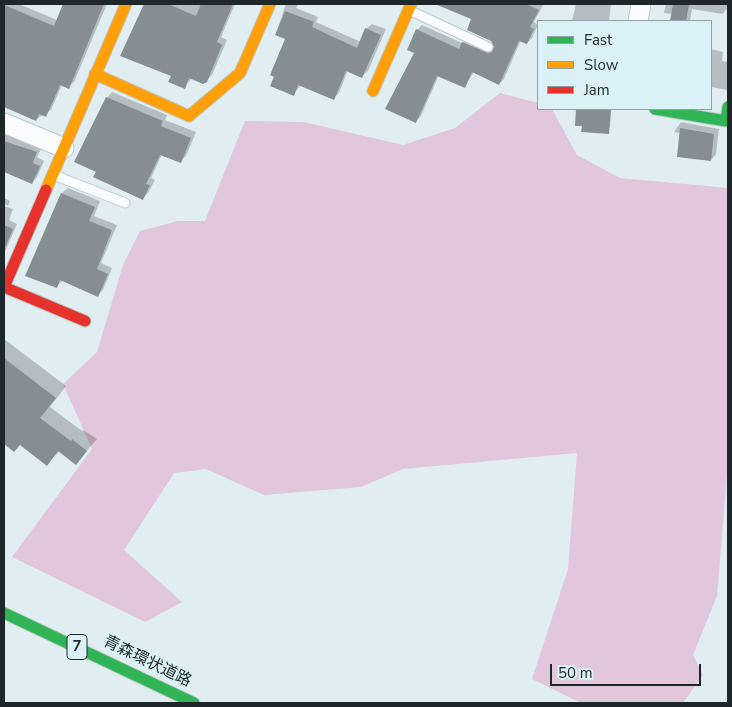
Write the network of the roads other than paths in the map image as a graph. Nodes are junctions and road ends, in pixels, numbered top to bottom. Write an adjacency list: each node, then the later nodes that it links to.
1 (126, 4): 7 (main road)
2 (270, 4): 7 (main road)
3 (641, 4): 5 (street)
4 (410, 7): 6 (lane); 8 (main road)
5 (638, 20)
6 (488, 47)
7 (95, 74): 12 (main road)
8 (373, 91)
9 (728, 107): 10 (main road)
10 (661, 110)
11 (4, 123): 12 (street)
12 (64, 148): 13 (main road)
13 (54, 174): 14 (lane); 15 (main road)
14 (125, 203)
15 (85, 322)
16 (4, 613): 17 (main road, 青森環状道路 / 7)
17 (194, 703)

